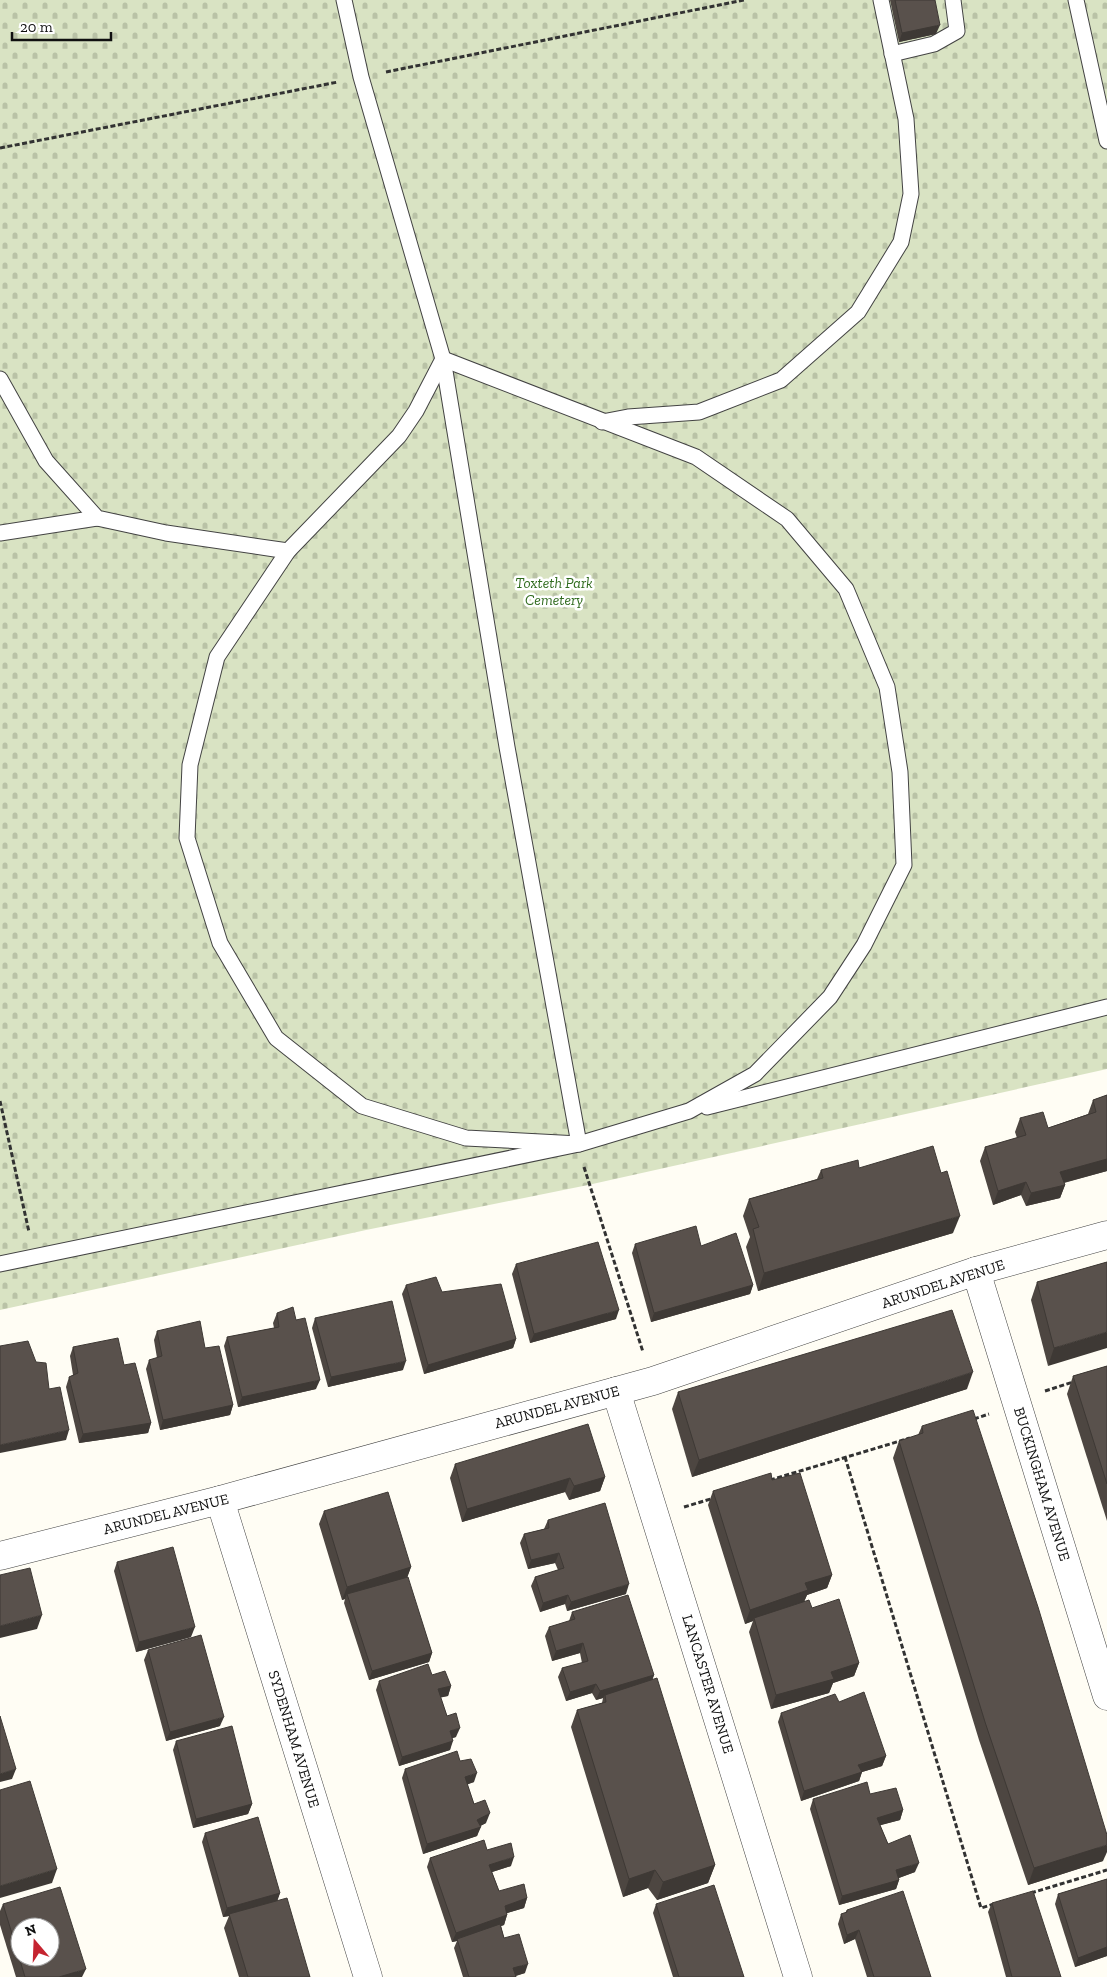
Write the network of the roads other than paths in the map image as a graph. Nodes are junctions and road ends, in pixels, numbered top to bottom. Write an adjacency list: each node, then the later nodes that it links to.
1 (344, 0): 7 (lane)
2 (881, 0): 5 (lane)
3 (953, 0): 5 (lane)
4 (1076, 0): 6 (lane)
5 (892, 54): 9 (lane)
6 (1107, 141)
7 (443, 359): 9 (lane); 12 (lane); 15 (lane)
8 (0, 379): 10 (lane)
9 (601, 422): 14 (lane)
10 (97, 518): 11 (lane); 12 (lane)
11 (0, 533)
12 (288, 551): 15 (lane)
13 (1107, 1007): 14 (lane)
14 (689, 1111): 15 (lane)
15 (579, 1144): 17 (lane)
16 (1107, 1234): 18 (street, ARUNDEL AVENUE)
17 (0, 1264)
18 (976, 1271): 19 (street, ARUNDEL AVENUE); 22 (street, BUCKINGHAM AVENUE)
19 (616, 1391): 20 (street, ARUNDEL AVENUE); 24 (street, LANCASTER AVENUE)
20 (220, 1500): 21 (street, ARUNDEL AVENUE); 23 (street, SYDENHAM AVENUE)
21 (0, 1556)
22 (1107, 1696)
23 (368, 1977)
24 (798, 1977)

